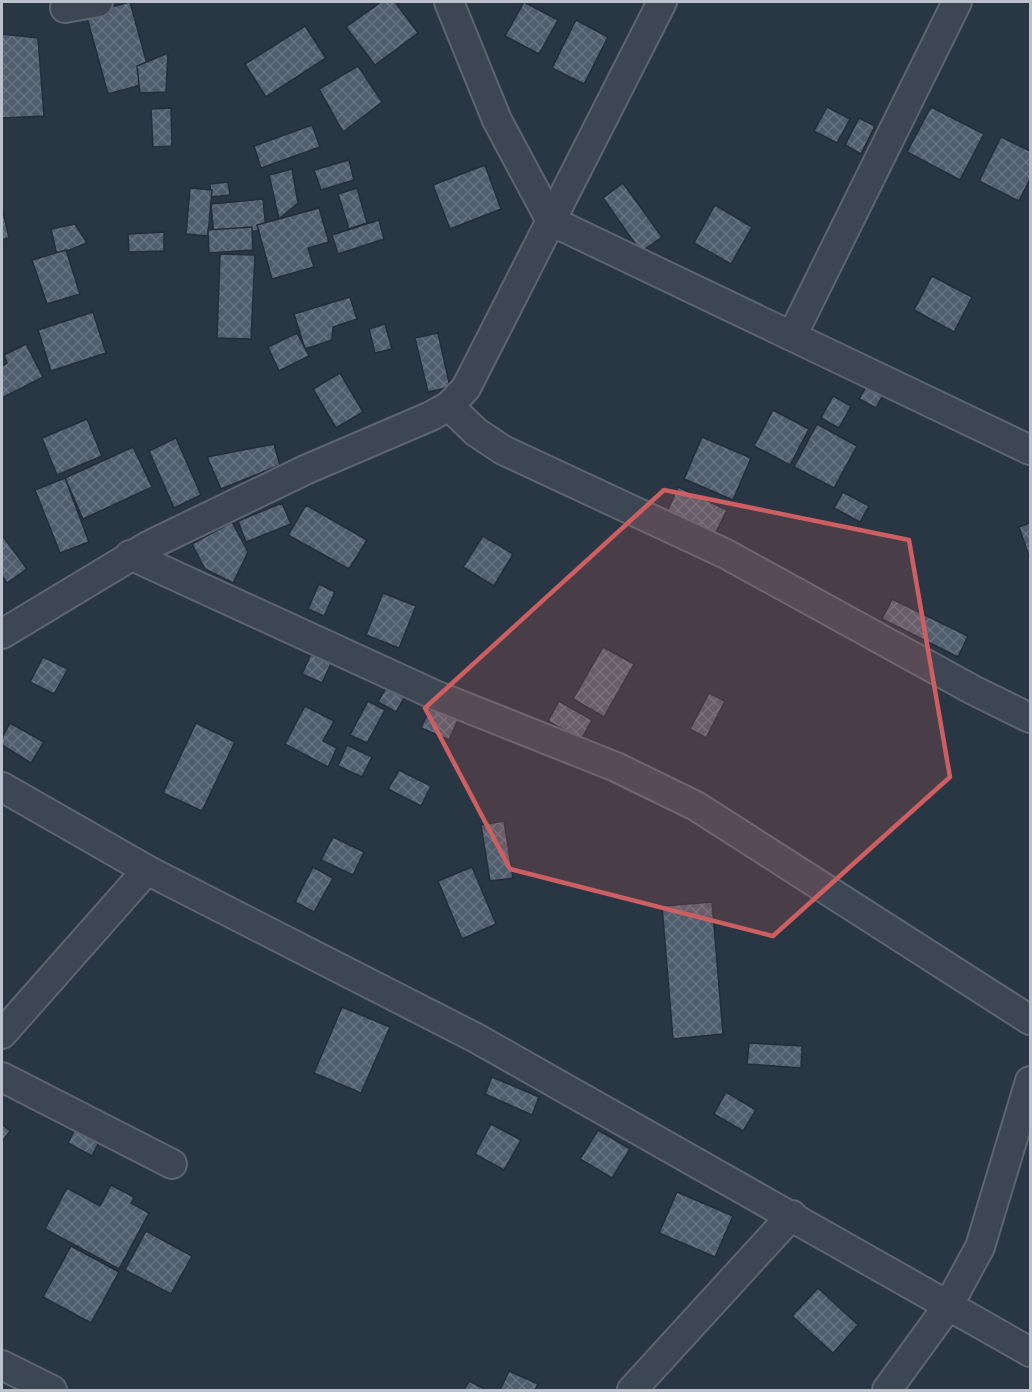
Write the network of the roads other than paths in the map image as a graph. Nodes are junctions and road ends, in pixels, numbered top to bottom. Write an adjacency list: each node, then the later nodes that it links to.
1 (98, 2): 5 (street)
2 (449, 2): 6 (street)
3 (662, 2): 6 (street)
4 (957, 2): 7 (street)
5 (65, 8)
6 (551, 221): 7 (street); 8 (street)
7 (792, 336): 9 (street)
8 (449, 406): 10 (street); 12 (street)
9 (1030, 450)
10 (130, 555): 11 (street); 15 (street)
11 (2, 634)
12 (1030, 718)
13 (2, 787): 14 (street)
14 (147, 870): 16 (street); 20 (street)
15 (1030, 1020)
16 (2, 1034)
17 (2, 1077): 19 (street)
18 (1030, 1081): 21 (street)
19 (172, 1164)
20 (792, 1215): 21 (street); 25 (street)
21 (948, 1306): 22 (street); 26 (street)
22 (1030, 1352)
23 (2, 1365): 24 (street)
24 (52, 1390)
25 (632, 1390)
26 (887, 1390)

